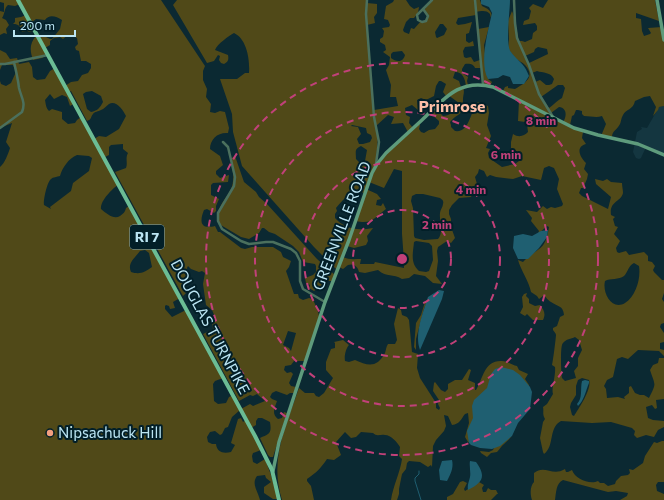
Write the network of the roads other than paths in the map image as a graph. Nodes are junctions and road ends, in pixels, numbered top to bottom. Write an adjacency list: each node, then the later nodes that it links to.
1 (18, 0): 9 (main road, DOUGLAS TURNPIKE / RI 7)
2 (367, 0): 17 (street)
3 (432, 0): 7 (street)
4 (475, 0): 12 (street)
5 (514, 0): 13 (street)
6 (657, 0): 8 (main road)
7 (423, 9): 7 (street)
8 (664, 40)
9 (48, 55): 10 (street); 19 (main road, DOUGLAS TURNPIKE / RI 7)
10 (14, 62): 11 (street); 14 (street)
11 (0, 64)
12 (483, 85): 13 (main road, GREENVILLE ROAD); 17 (main road, GREENVILLE ROAD)
13 (554, 119): 16 (main road, GREENVILLE ROAD)
14 (0, 128)
15 (223, 142): 18 (street)
16 (664, 155)
17 (376, 166): 18 (main road, GREENVILLE ROAD)
18 (325, 302): 19 (main road, GREENVILLE ROAD)
19 (273, 475): 20 (main road, DOUGLAS TURNPIKE)
20 (279, 500)

